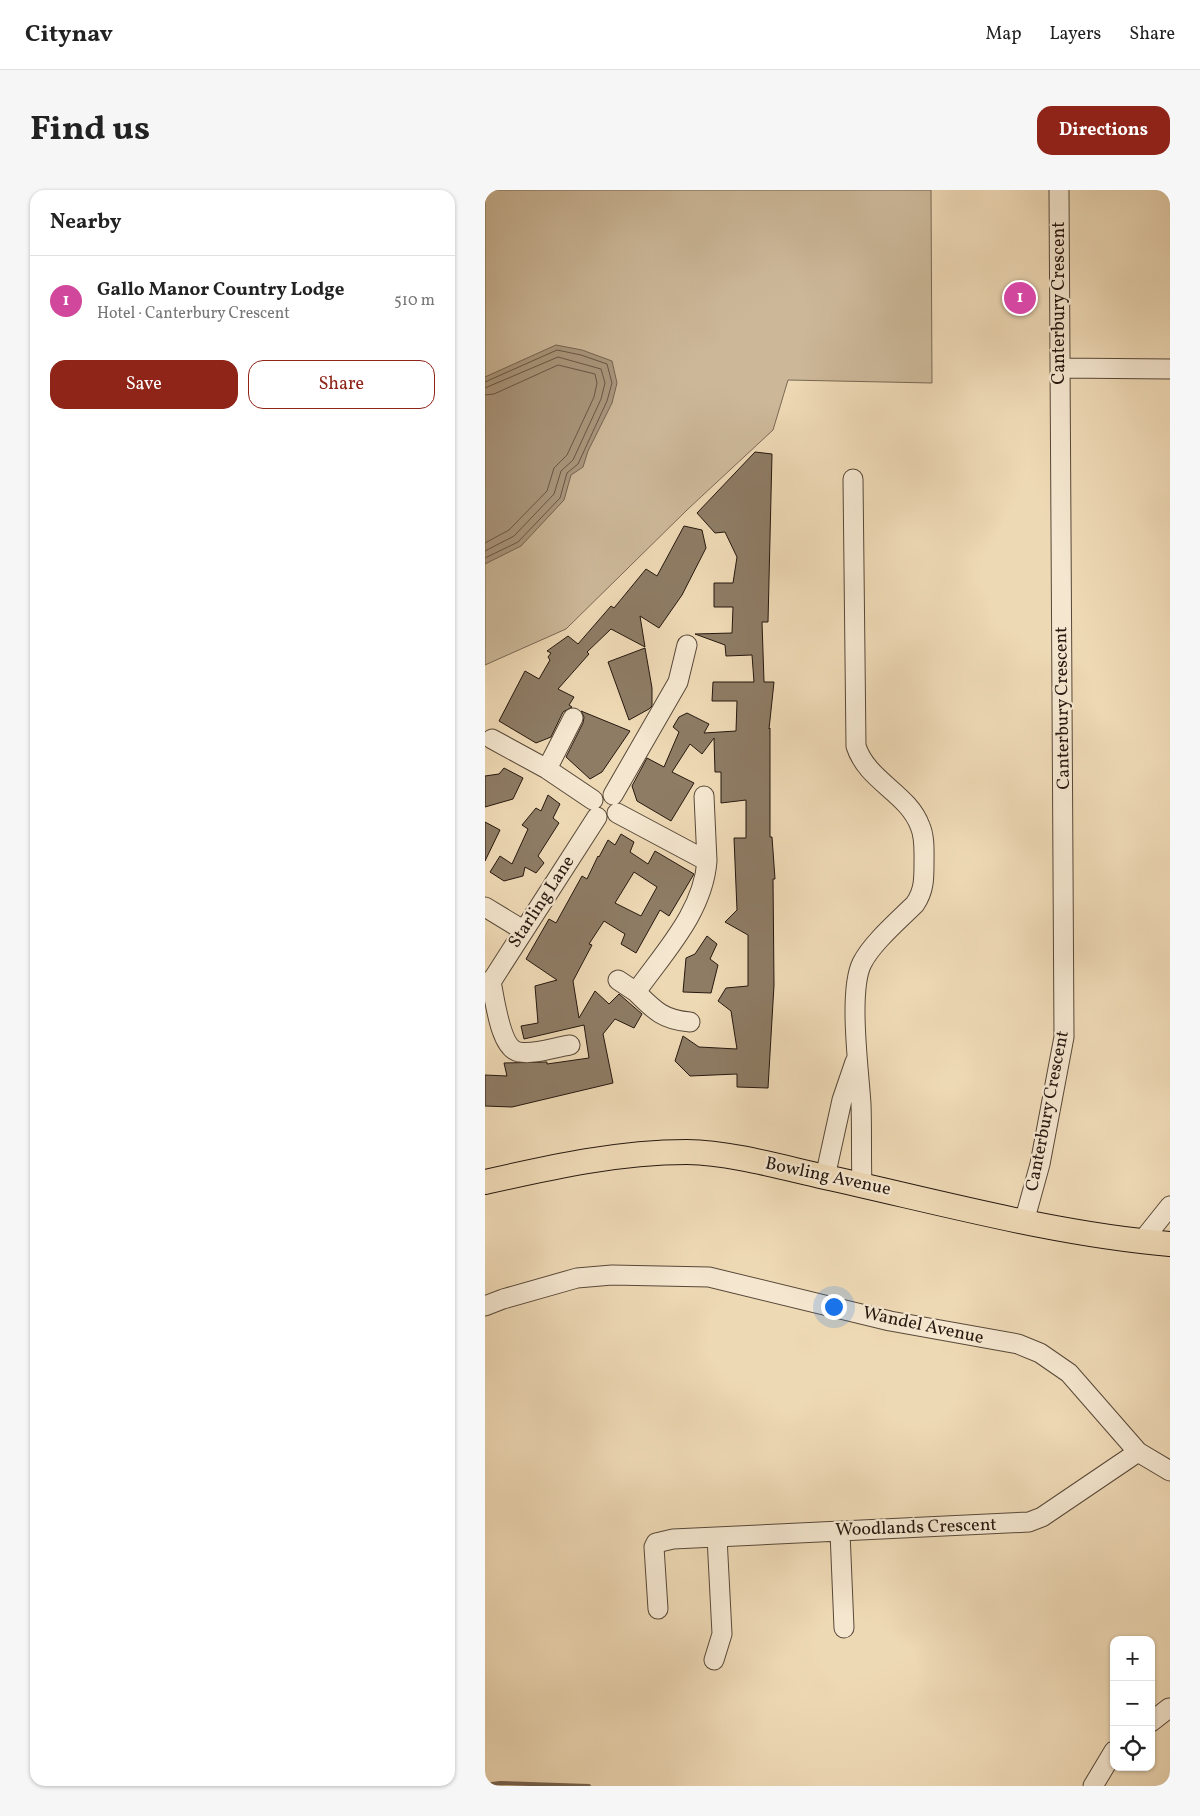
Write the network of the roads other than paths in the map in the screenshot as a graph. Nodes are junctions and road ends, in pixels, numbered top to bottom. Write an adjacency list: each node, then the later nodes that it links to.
1 (1059, 190): 2 (street, Canterbury Crescent)
2 (1060, 368): 3 (street); 25 (street, Canterbury Crescent)
3 (1170, 369)
4 (853, 479): 20 (street)
5 (687, 645): 10 (street)
6 (573, 718): 8 (street)
7 (492, 739): 8 (street)
8 (547, 769): 11 (street)
9 (704, 796): 12 (street)
10 (615, 804): 11 (street); 12 (street)
11 (595, 809): 14 (street, Starling Lane)
12 (707, 861): 17 (street)
13 (485, 907): 14 (street)
14 (523, 930): 16 (street, Starling Lane)
15 (618, 980): 17 (street)
16 (488, 982): 19 (street)
17 (636, 992): 18 (street)
18 (690, 1022)
19 (570, 1045)
20 (857, 1060): 21 (street); 23 (street)
21 (825, 1177): 22 (main road, Bowling Avenue); 23 (main road, Bowling Avenue)
22 (485, 1182)
23 (862, 1184): 25 (main road, Bowling Avenue)
24 (1170, 1206): 26 (street)
25 (1024, 1222): 26 (main road, Bowling Avenue)
26 (1142, 1241): 27 (main road, Bowling Avenue)
27 (1170, 1244)
28 (485, 1306): 29 (street, Wandel Avenue)
29 (1138, 1452): 30 (street, Wandel Avenue); 31 (street, Woodlands Crescent)
30 (1170, 1471)
31 (841, 1532): 32 (street, Woodlands Crescent); 34 (street)
32 (717, 1537): 33 (street, Woodlands Crescent); 35 (street)
33 (658, 1609)
34 (845, 1628)
35 (714, 1660)
36 (1169, 1708): 37 (street)
37 (1155, 1719)
38 (1110, 1758): 39 (street)
39 (1093, 1786)

